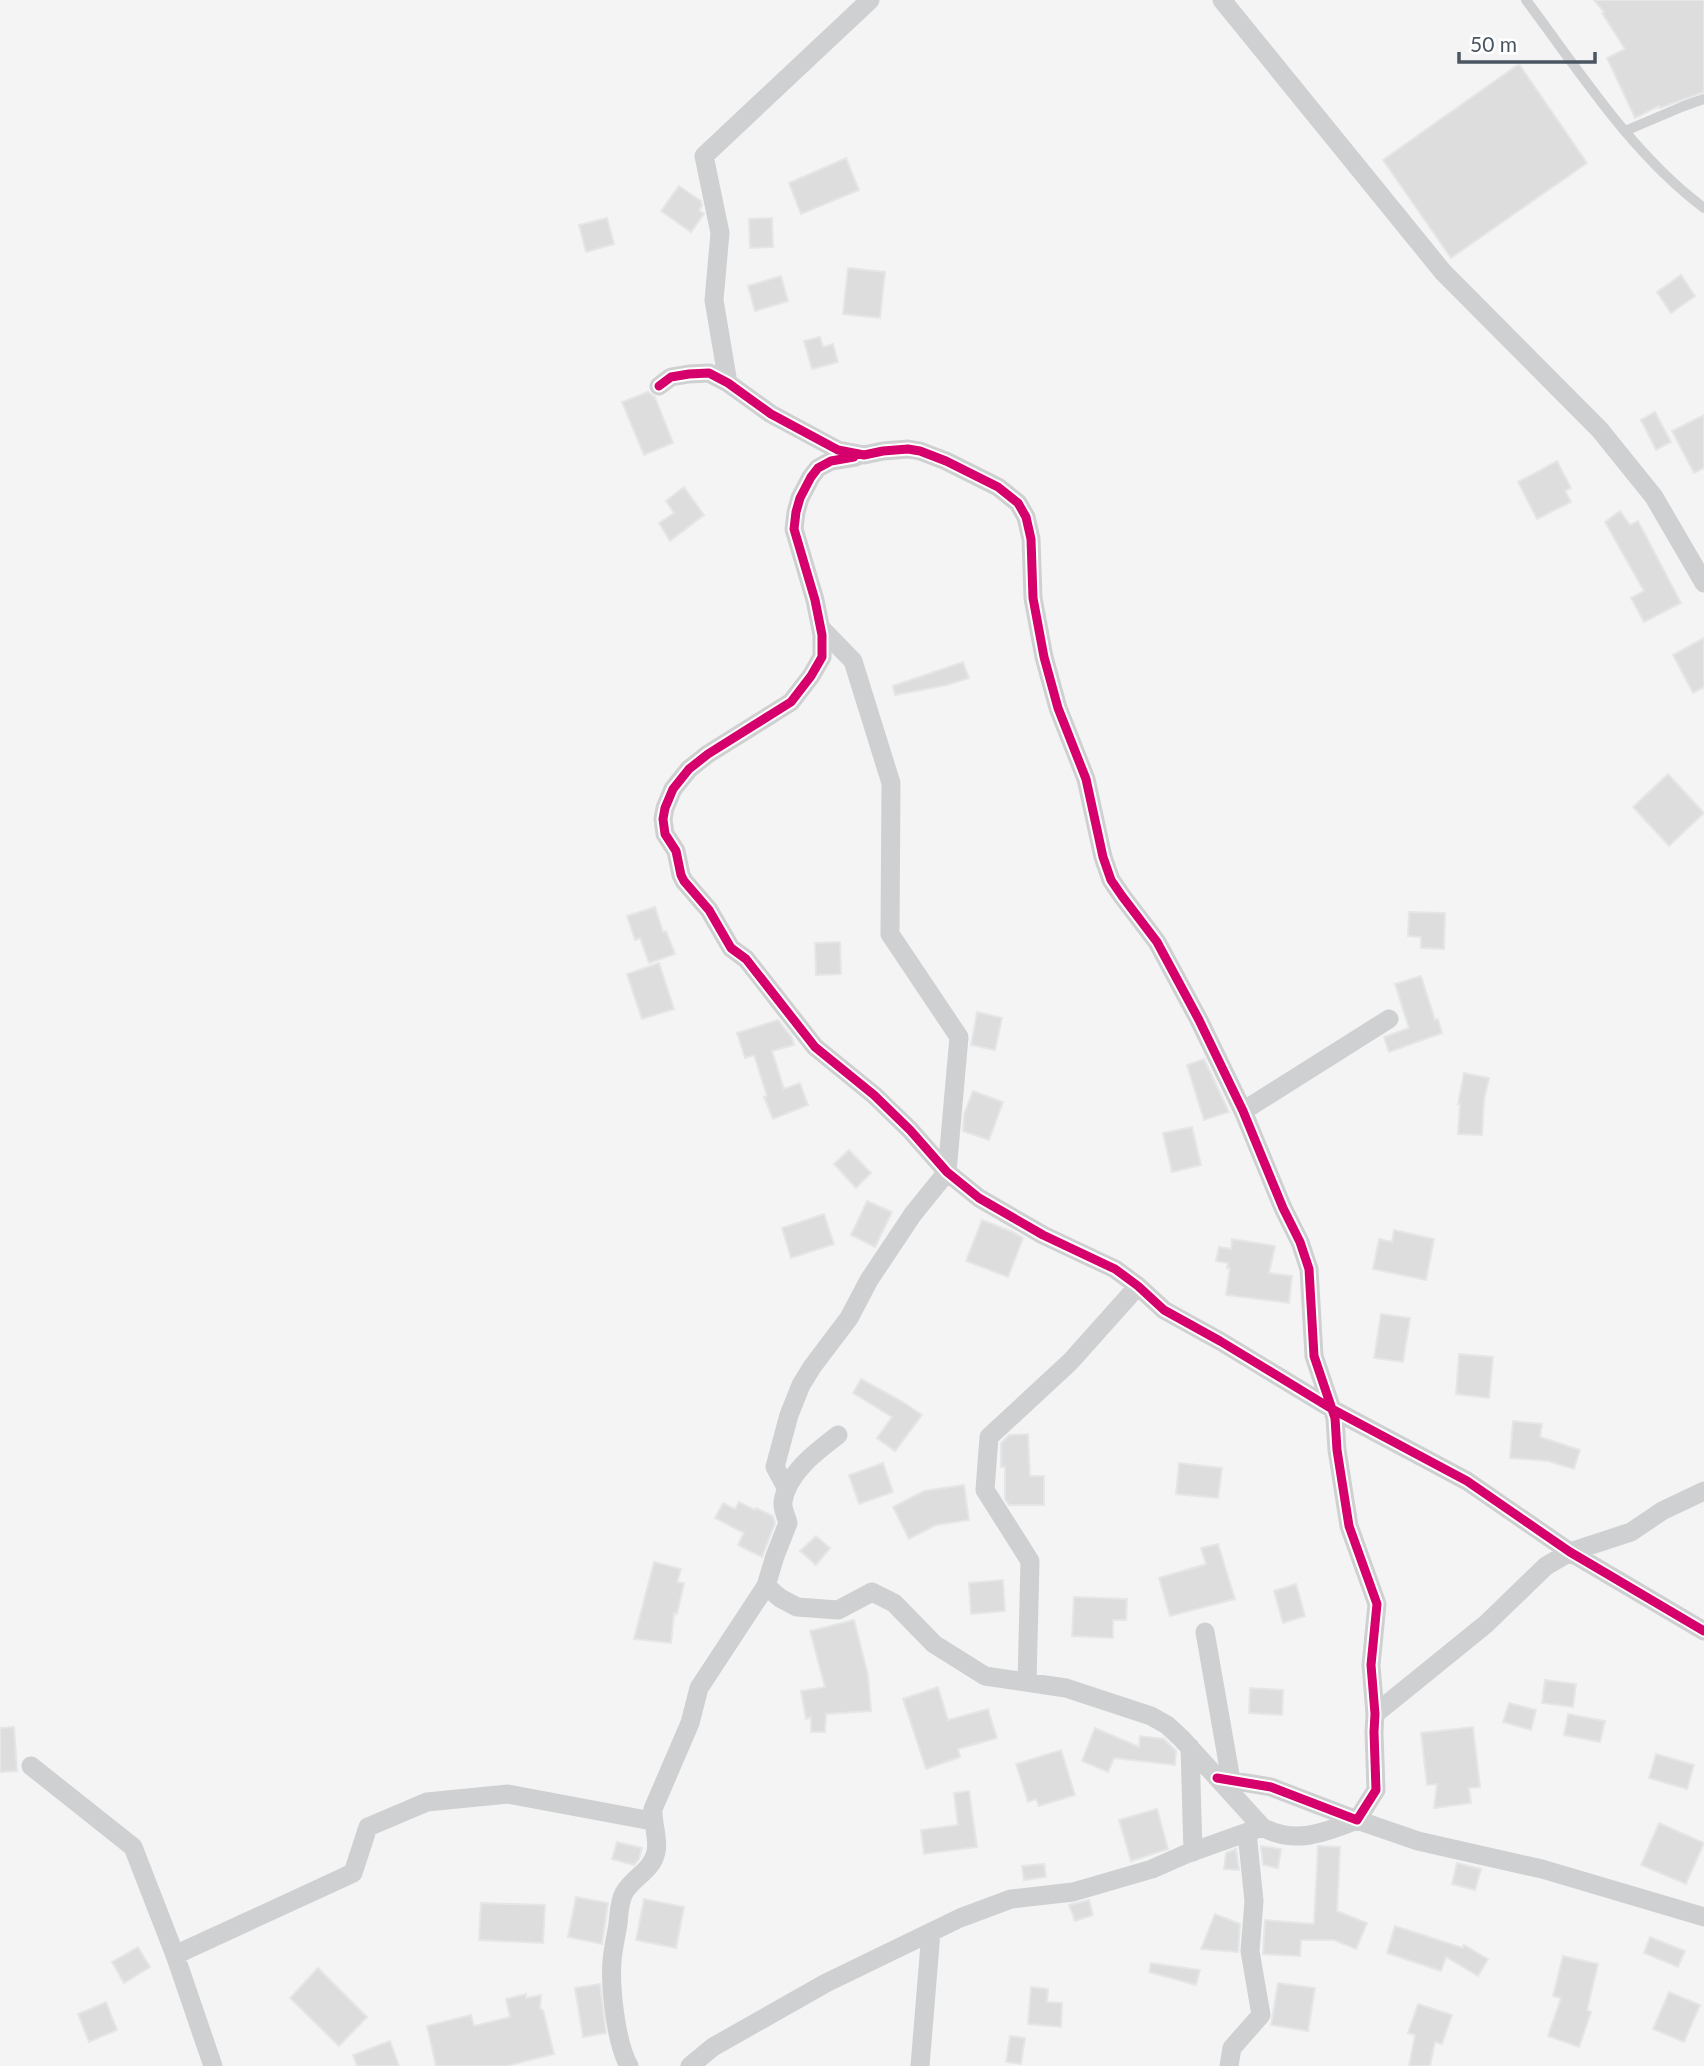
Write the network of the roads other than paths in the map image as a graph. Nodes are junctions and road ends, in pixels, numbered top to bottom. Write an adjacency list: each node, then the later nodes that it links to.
1 (870, 0): 7 (street)
2 (1222, 0): 10 (street)
3 (1526, 0): 5 (lane)
4 (1704, 99): 5 (lane)
5 (1625, 131): 6 (lane)
6 (1704, 208)
7 (728, 383): 8 (street); 9 (street)
8 (659, 386)
9 (864, 455): 11 (street); 13 (street)
10 (1704, 583)
11 (821, 628): 14 (street); 14 (street)
12 (1389, 1019): 13 (street)
13 (1243, 1111): 16 (street)
14 (947, 1172): 15 (street); 18 (street)
15 (1138, 1286): 16 (street); 24 (street)
16 (1332, 1409): 20 (street); 25 (street)
17 (838, 1435): 18 (street)
18 (787, 1489): 21 (street)
19 (1704, 1491): 20 (street)
20 (1570, 1552): 22 (street); 25 (street)
21 (766, 1586): 24 (street); 30 (street)
22 (1704, 1631)
23 (1205, 1632): 28 (street)
24 (1027, 1682): 26 (street)
25 (1375, 1714): 29 (street)
26 (1189, 1747): 28 (street); 32 (street)
27 (31, 1766): 35 (street)
28 (1224, 1779): 29 (street); 31 (street)
29 (1357, 1820): 31 (street); 33 (street)
30 (652, 1821): 35 (street); 37 (street)
31 (1254, 1830): 32 (street); 40 (street)
32 (1193, 1852): 34 (street)
33 (1704, 1917)
34 (931, 1932): 38 (street); 39 (street)
35 (175, 1955): 36 (street)
36 (213, 2066)
37 (629, 2066)
38 (690, 2066)
39 (920, 2066)
40 (1229, 2066)

